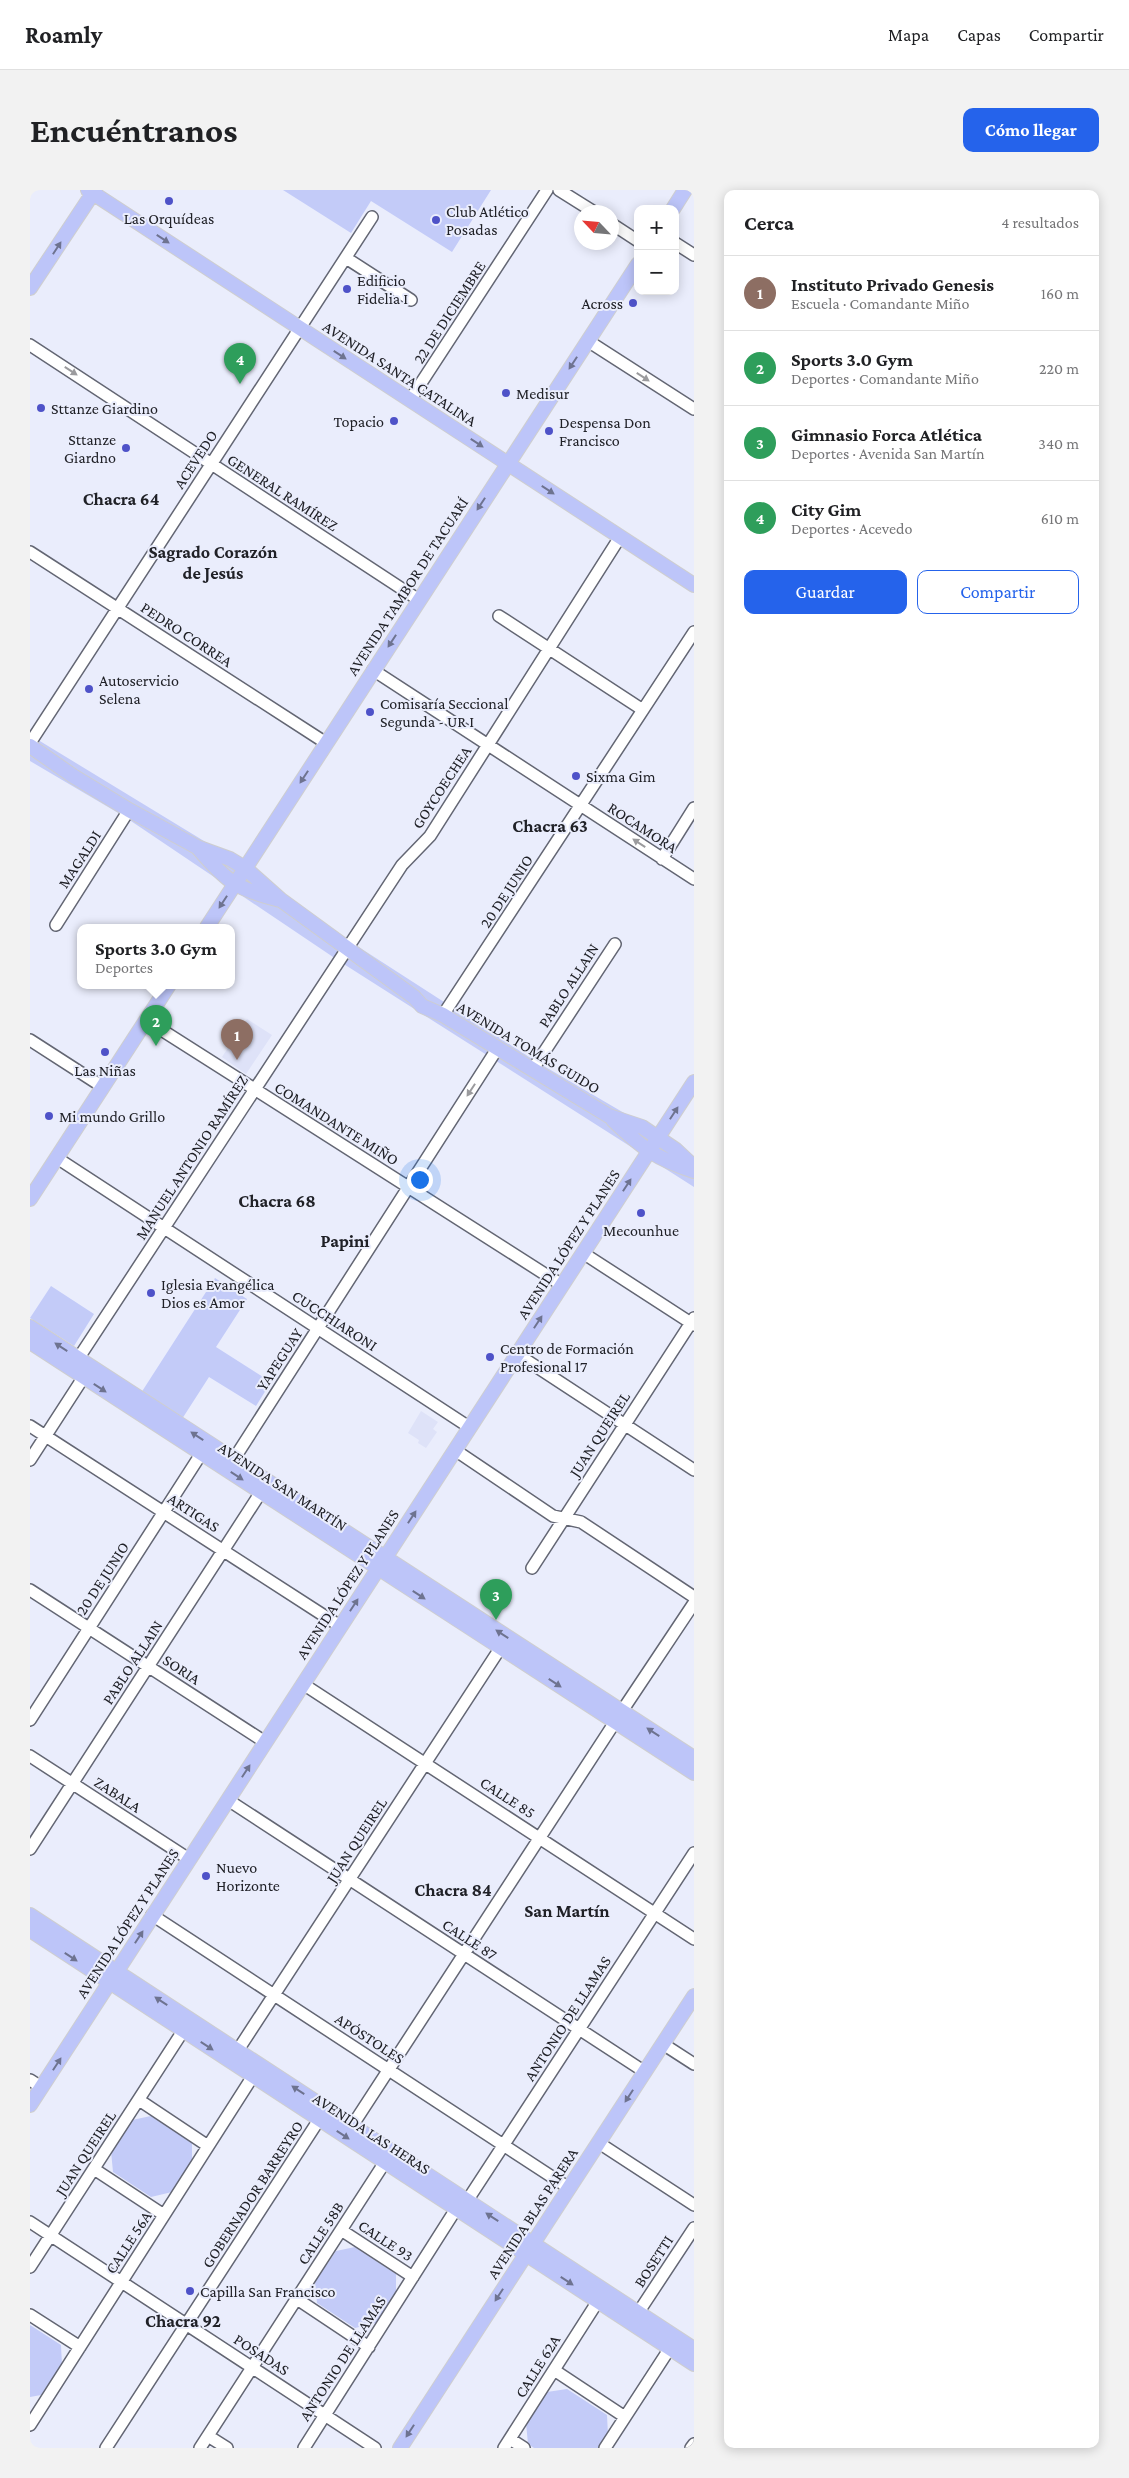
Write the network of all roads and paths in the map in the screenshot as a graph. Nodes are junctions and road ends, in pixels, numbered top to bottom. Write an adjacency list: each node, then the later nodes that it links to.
1 (547, 190): 19 (street, 22 DE DICIEMBRE)
2 (559, 190): 5 (street)
3 (685, 190): 6 (main road)
4 (92, 191): 14 (main road, one-way to 4); 16 (main road, AVENIDA SANTA CATALINA, one-way to 16)
5 (583, 205)
6 (676, 205)
7 (372, 217): 12 (street, ACEVEDO)
8 (619, 229): 9 (street)
9 (634, 238)
10 (679, 246): 11 (street)
11 (694, 255)
12 (346, 258): 15 (street); 16 (street, ACEVEDO)
13 (634, 270): 17 (main road, AVENIDA TAMBOR DE TACUARÍ)
14 (30, 288)
15 (411, 300)
16 (300, 328): 19 (main road, AVENIDA SANTA CATALINA, one-way to 19); 21 (street, ACEVEDO)
17 (588, 341): 20 (street, one-way to 20); 22 (main road, AVENIDA TAMBOR DE TACUARÍ, one-way to 22)
18 (30, 344): 21 (street, GENERAL RAMÍREZ, one-way to 21)
19 (410, 400): 22 (main road, AVENIDA SANTA CATALINA, one-way to 22)
20 (694, 409)
21 (211, 464): 26 (street, GENERAL RAMÍREZ); 27 (street, ACEVEDO)
22 (507, 464): 23 (main road, AVENIDA SANTA CATALINA, one-way to 23); 26 (main road, AVENIDA TAMBOR DE TACUARÍ, one-way to 26)
23 (620, 537): 25 (main road, AVENIDA SANTA CATALINA); 30 (street, GOYCOECHEA)
24 (30, 552): 27 (street, PEDRO CORREA)
25 (694, 585)
26 (419, 600): 31 (main road, AVENIDA TAMBOR DE TACUARÍ, one-way to 31)
27 (117, 608): 33 (street, PEDRO CORREA); 34 (street, ACEVEDO)
28 (499, 616): 30 (street)
29 (694, 632): 32 (street, 20 DE JUNIO)
30 (548, 648): 32 (street); 35 (street, GOYCOECHEA)
31 (373, 670): 33 (main road, AVENIDA TAMBOR DE TACUARÍ); 35 (street, ROCAMORA)
32 (643, 710): 36 (street, 20 DE JUNIO)
33 (326, 743): 41 (main road, AVENIDA TAMBOR DE TACUARÍ, one-way to 41)
34 (30, 745): 38 (main road, AVENIDA TOMÁS GUIDO)
35 (487, 745): 36 (street, ROCAMORA); 48 (street, GOYCOECHEA)
36 (581, 806): 40 (street, ROCAMORA, one-way to 36); 50 (street, 20 DE JUNIO)
37 (694, 808): 40 (street)
38 (130, 810): 39 (main road, AVENIDA TOMÁS GUIDO); 46 (street, MAGALDI)
39 (197, 847): 41 (main road, AVENIDA TOMÁS GUIDO); 43 (main road, AVENIDA TOMÁS GUIDO)
40 (662, 859): 42 (street, ROCAMORA)
41 (245, 868): 43 (main road, AVENIDA TAMBOR DE TACUARÍ); 44 (main road, AVENIDA TOMÁS GUIDO)
42 (694, 880)
43 (234, 885): 44 (main road, AVENIDA TOMÁS GUIDO); 45 (main road, AVENIDA TAMBOR DE TACUARÍ, one-way to 45)
44 (281, 900): 48 (main road, AVENIDA TOMÁS GUIDO)
45 (209, 924)
46 (56, 925)
47 (615, 944): 54 (street, PABLO ALLAIN)
48 (347, 948): 50 (main road, AVENIDA TOMÁS GUIDO); 57 (street, MANUEL ANTONIO RAMÍREZ)
49 (166, 989): 51 (main road)
50 (443, 1015): 53 (main road, AVENIDA TOMÁS GUIDO)
51 (146, 1020): 56 (main road); 57 (street, COMANDANTE MIÑO)
52 (30, 1040): 56 (street)
53 (497, 1049): 54 (main road, AVENIDA TOMÁS GUIDO); 64 (street, YAPEGUAY, one-way to 64)
54 (533, 1069): 58 (main road, AVENIDA TOMÁS GUIDO)
55 (694, 1082): 59 (main road, AVENIDA LÓPEZ Y PLANES, one-way to 55)
56 (103, 1087): 61 (main road)
57 (255, 1090): 64 (street, COMANDANTE MIÑO); 66 (street, MANUEL ANTONIO RAMÍREZ)
58 (609, 1116): 59 (main road, AVENIDA TOMÁS GUIDO); 60 (main road, AVENIDA TOMÁS GUIDO)
59 (658, 1138): 60 (main road, AVENIDA LÓPEZ Y PLANES); 62 (main road, AVENIDA TOMÁS GUIDO)
60 (649, 1152): 63 (main road, AVENIDA TOMÁS GUIDO); 67 (main road, AVENIDA LÓPEZ Y PLANES, one-way to 60)
61 (57, 1158): 65 (main road); 66 (street, CUCCHIARONI)
62 (694, 1167)
63 (694, 1171)
64 (409, 1188): 68 (street, COMANDANTE MIÑO); 71 (street, YAPEGUAY)
65 (32, 1193)
66 (165, 1228): 71 (street, CUCCHIARONI); 74 (street, MANUEL ANTONIO RAMÍREZ)
67 (583, 1252): 68 (main road, AVENIDA LÓPEZ Y PLANES); 69 (street)
68 (562, 1285): 73 (main road, AVENIDA LÓPEZ Y PLANES, one-way to 68)
69 (693, 1322): 76 (street, JUAN QUEIREL)
70 (30, 1327): 74 (main road, AVENIDA SAN MARTÍN, one-way to 70)
71 (318, 1329): 78 (street, CUCCHIARONI); 82 (street, YAPEGUAY)
72 (30, 1342): 75 (main road, AVENIDA SAN MARTÍN)
73 (517, 1354): 76 (street); 78 (main road, AVENIDA LÓPEZ Y PLANES)
74 (78, 1359): 82 (main road, AVENIDA SAN MARTÍN, one-way to 74)
75 (84, 1378): 79 (street); 81 (main road, AVENIDA SAN MARTÍN, one-way to 81)
76 (625, 1425): 84 (street); 87 (street, JUAN QUEIREL)
77 (30, 1426): 79 (street, ARTIGAS)
78 (470, 1428): 80 (main road, AVENIDA LÓPEZ Y PLANES)
79 (46, 1436): 83 (street); 86 (street, ARTIGAS)
80 (455, 1450): 87 (street); 89 (main road, AVENIDA LÓPEZ Y PLANES, one-way to 80)
81 (201, 1454): 85 (main road, AVENIDA SAN MARTÍN, one-way to 85); 86 (street, 20 DE JUNIO)
82 (234, 1459): 89 (main road, AVENIDA SAN MARTÍN)
83 (30, 1460)
84 (694, 1470)
85 (261, 1492): 88 (street, PABLO ALLAIN); 89 (main road, AVENIDA SAN MARTÍN)
86 (164, 1512): 88 (street, ARTIGAS); 95 (street, 20 DE JUNIO)
87 (564, 1518): 90 (street, JUAN QUEIREL); 92 (street)
88 (224, 1551): 94 (street, ARTIGAS); 97 (street, PABLO ALLAIN)
89 (382, 1563): 94 (main road, AVENIDA LÓPEZ Y PLANES, one-way to 89); 96 (main road, AVENIDA SAN MARTÍN, one-way to 96); 99 (main road, AVENIDA SAN MARTÍN, one-way to 89)
90 (532, 1568)
91 (30, 1590): 95 (street, SORIA)
92 (694, 1597)
93 (694, 1603): 99 (street)
94 (340, 1626): 98 (main road, AVENIDA LÓPEZ Y PLANES)
95 (89, 1628): 97 (street, SORIA); 100 (street, 20 DE JUNIO)
96 (501, 1647): 99 (main road, AVENIDA SAN MARTÍN, one-way to 99); 104 (street, JUAN QUEIREL)
97 (148, 1667): 101 (street, SORIA); 106 (street, PABLO ALLAIN)
98 (303, 1684): 101 (main road, AVENIDA LÓPEZ Y PLANES); 104 (street, CALLE 85)
99 (619, 1717): 103 (main road, AVENIDA SAN MARTÍN, one-way to 99); 105 (main road, AVENIDA SAN MARTÍN); 108 (street)
100 (30, 1720)
101 (265, 1742): 107 (main road, AVENIDA LÓPEZ Y PLANES, one-way to 101)
102 (30, 1756): 106 (street, ZABALA)
103 (694, 1758)
104 (426, 1763): 108 (street, CALLE 85); 112 (street, JUAN QUEIREL)
105 (694, 1774)
106 (72, 1784): 109 (street, PABLO ALLAIN); 111 (street, ZABALA)
107 (228, 1800): 111 (main road, AVENIDA LÓPEZ Y PLANES); 112 (street, CALLE 87)
108 (540, 1838): 113 (street, CALLE 85); 118 (street)
109 (30, 1849)
110 (694, 1853): 113 (street, ANTONIO DE LLAMAS)
111 (189, 1859): 115 (main road, AVENIDA LÓPEZ Y PLANES)
112 (350, 1879): 118 (street, CALLE 87); 120 (street, JUAN QUEIREL)
113 (655, 1914): 117 (street, CALLE 85); 122 (street, ANTONIO DE LLAMAS)
114 (30, 1915): 119 (main road, AVENIDA LAS HERAS)
115 (152, 1915): 119 (main road, AVENIDA LÓPEZ Y PLANES, one-way to 115); 120 (street, APÓSTOLES)
116 (30, 1930): 119 (main road, AVENIDA LAS HERAS, one-way to 119)
117 (694, 1939)
118 (464, 1954): 122 (street, CALLE 87); 127 (street)
119 (113, 1977): 123 (main road, AVENIDA LAS HERAS); 125 (main road, AVENIDA LAS HERAS, one-way to 119); 130 (main road, AVENIDA LÓPEZ Y PLANES, one-way to 119)
120 (275, 1995): 125 (street, JUAN QUEIREL); 127 (street, APÓSTOLES)
121 (694, 1996): 124 (main road, AVENIDA BLAS PARERA)
122 (579, 2030): 128 (street, CALLE 87); 136 (street, ANTONIO DE LLAMAS)
123 (184, 2031): 129 (main road, AVENIDA LAS HERAS, one-way to 129); 131 (street, JUAN QUEIREL)
124 (663, 2044): 126 (street); 128 (main road, AVENIDA BLAS PARERA)
125 (238, 2050): 133 (main road, AVENIDA LAS HERAS, one-way to 125)
126 (694, 2064)
127 (389, 2070): 134 (street); 136 (street, APÓSTOLES)
128 (645, 2072): 135 (main road, AVENIDA BLAS PARERA, one-way to 135)
129 (253, 2076): 133 (main road, AVENIDA LAS HERAS); 137 (street, CALLE 56A)
130 (36, 2084): 132 (main road, AVENIDA LÓPEZ Y PLANES)
131 (139, 2100): 137 (street); 139 (street, JUAN QUEIREL)
132 (30, 2105)
133 (323, 2114): 134 (main road, AVENIDA LAS HERAS); 138 (main road, AVENIDA LAS HERAS, one-way to 138); 156 (street, GOBERNADOR BARREYRO)
134 (352, 2126): 141 (main road, AVENIDA LAS HERAS)
135 (599, 2143): 140 (main road, AVENIDA BLAS PARERA); 142 (street)
136 (504, 2145): 140 (street, APÓSTOLES); 141 (street, ANTONIO DE LLAMAS)
137 (208, 2146): 143 (street, CALLE 56A)
138 (385, 2162): 141 (main road, AVENIDA LAS HERAS); 146 (street, CALLE 58B)
139 (94, 2169): 143 (street); 147 (street, JUAN QUEIREL)
140 (569, 2188): 148 (main road, AVENIDA BLAS PARERA)
141 (462, 2205): 148 (main road, AVENIDA LAS HERAS); 150 (street, ANTONIO DE LLAMAS)
142 (694, 2205)
143 (164, 2215): 151 (street, CALLE 56A)
144 (30, 2222): 147 (street, POSADAS)
145 (694, 2228): 154 (street, BOSETTI)
146 (341, 2230): 150 (street, CALLE 93); 152 (street, CALLE 58B)
147 (50, 2235): 149 (street, JUAN QUEIREL); 151 (street, POSADAS)
148 (529, 2249): 153 (main road, AVENIDA LAS HERAS, one-way to 153); 154 (main road, AVENIDA LAS HERAS); 175 (main road, AVENIDA BLAS PARERA, one-way to 175)
149 (30, 2267)
150 (413, 2277): 158 (street, ANTONIO DE LLAMAS)
151 (121, 2282): 156 (street, POSADAS); 157 (street, CALLE 56A)
152 (297, 2299): 158 (street); 162 (street, CALLE 58B)
153 (598, 2301): 159 (main road, AVENIDA LAS HERAS); 163 (street, CALLE 62A)
154 (638, 2313): 160 (main road, AVENIDA LAS HERAS)
155 (30, 2315): 157 (street)
156 (186, 2324): 162 (street, POSADAS); 170 (street, GOBERNADOR BARREYRO)
157 (80, 2347): 166 (street, CALLE 56A)
158 (369, 2347): 164 (street, ANTONIO DE LLAMAS)
159 (670, 2348): 161 (main road, AVENIDA LAS HERAS); 165 (street)
160 (694, 2349)
161 (694, 2364)
162 (252, 2368): 164 (street, POSADAS); 167 (street, CALLE 58B)
163 (554, 2370): 165 (street); 168 (street, CALLE 62A)
164 (325, 2415): 173 (street, ANTONIO DE LLAMAS); 174 (street, POSADAS)
165 (625, 2417): 177 (street)
166 (32, 2418)
167 (208, 2436): 171 (street, CALLE 58B); 172 (street)
168 (507, 2443): 176 (street)
169 (694, 2444): 178 (street)
170 (106, 2448)
171 (200, 2448)
172 (227, 2448)
173 (304, 2448)
174 (375, 2448)
175 (400, 2448)
176 (524, 2448)
177 (605, 2448)
178 (691, 2448)

